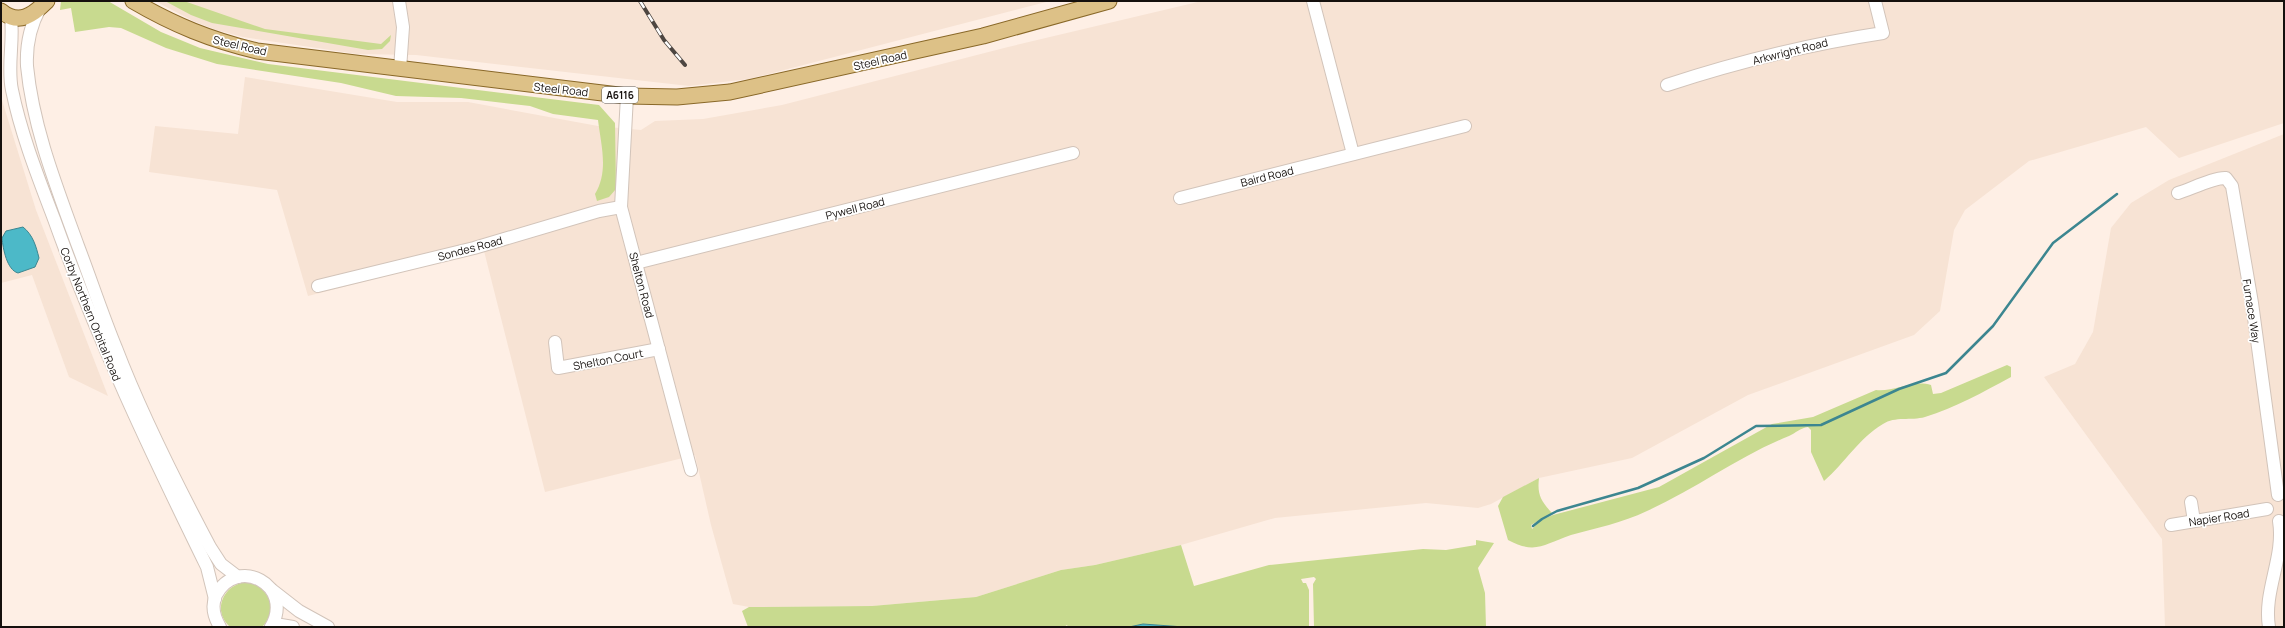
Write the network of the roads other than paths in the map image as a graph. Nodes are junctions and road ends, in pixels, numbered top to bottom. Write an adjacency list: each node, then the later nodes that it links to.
1 (133, 1): 8 (main road, Steel Road / A6116)
2 (399, 1): 8 (street)
3 (1109, 1): 10 (main road, Steel Road / A6116)
4 (1314, 1): 13 (street)
5 (1875, 1): 9 (street, Arkwright Road)
6 (43, 4): 7 (main road); 28 (street, Corby Northern Orbital Road)
7 (6, 14): 30 (street, Corby Northern Orbital Road)
8 (400, 69): 10 (main road, Steel Road / A6116)
9 (1667, 85)
10 (627, 96): 16 (street, Shelton Road)
11 (1465, 126): 13 (street, Baird Road)
12 (1073, 153): 17 (street, Pywell Road)
13 (1353, 154): 15 (street, Baird Road)
14 (2178, 193): 22 (street, Furnace Way)
15 (1180, 198)
16 (621, 206): 17 (street, Shelton Road); 18 (street, Sondes Road)
17 (636, 263): 20 (street, Shelton Road)
18 (318, 286)
19 (555, 342): 20 (street, Shelton Court)
20 (659, 349): 21 (street, Shelton Road)
21 (691, 470)
22 (2281, 496): 24 (street)
23 (2191, 502): 25 (street)
24 (2267, 509): 25 (street, Napier Road); 26 (street)
25 (2194, 521): 27 (street, Napier Road)
26 (2281, 521): 37 (street)
27 (2171, 524)
28 (238, 577): 29 (street); 30 (street)
29 (272, 590): 34 (street); 36 (street)
30 (215, 599): 31 (street)
31 (214, 614): 32 (street); 33 (street)
32 (209, 627)
33 (220, 627)
34 (271, 627): 35 (street)
35 (293, 627)
36 (328, 627)
37 (2269, 627)

